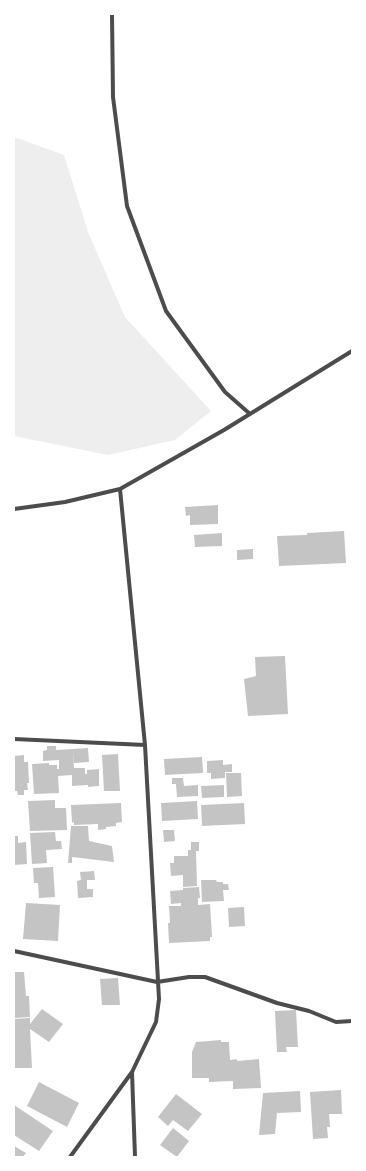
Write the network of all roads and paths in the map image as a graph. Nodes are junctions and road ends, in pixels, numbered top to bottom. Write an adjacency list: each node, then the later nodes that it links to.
1 (112, 14): 3 (street)
2 (352, 351): 3 (street)
3 (250, 414): 4 (street)
4 (120, 489): 5 (street); 7 (street)
5 (14, 509)
6 (14, 739): 7 (street)
7 (145, 745): 9 (street)
8 (14, 951): 9 (street)
9 (157, 982): 10 (street); 11 (street)
10 (352, 1021)
11 (132, 1072): 12 (street); 13 (street)
12 (70, 1157)
13 (135, 1157)

